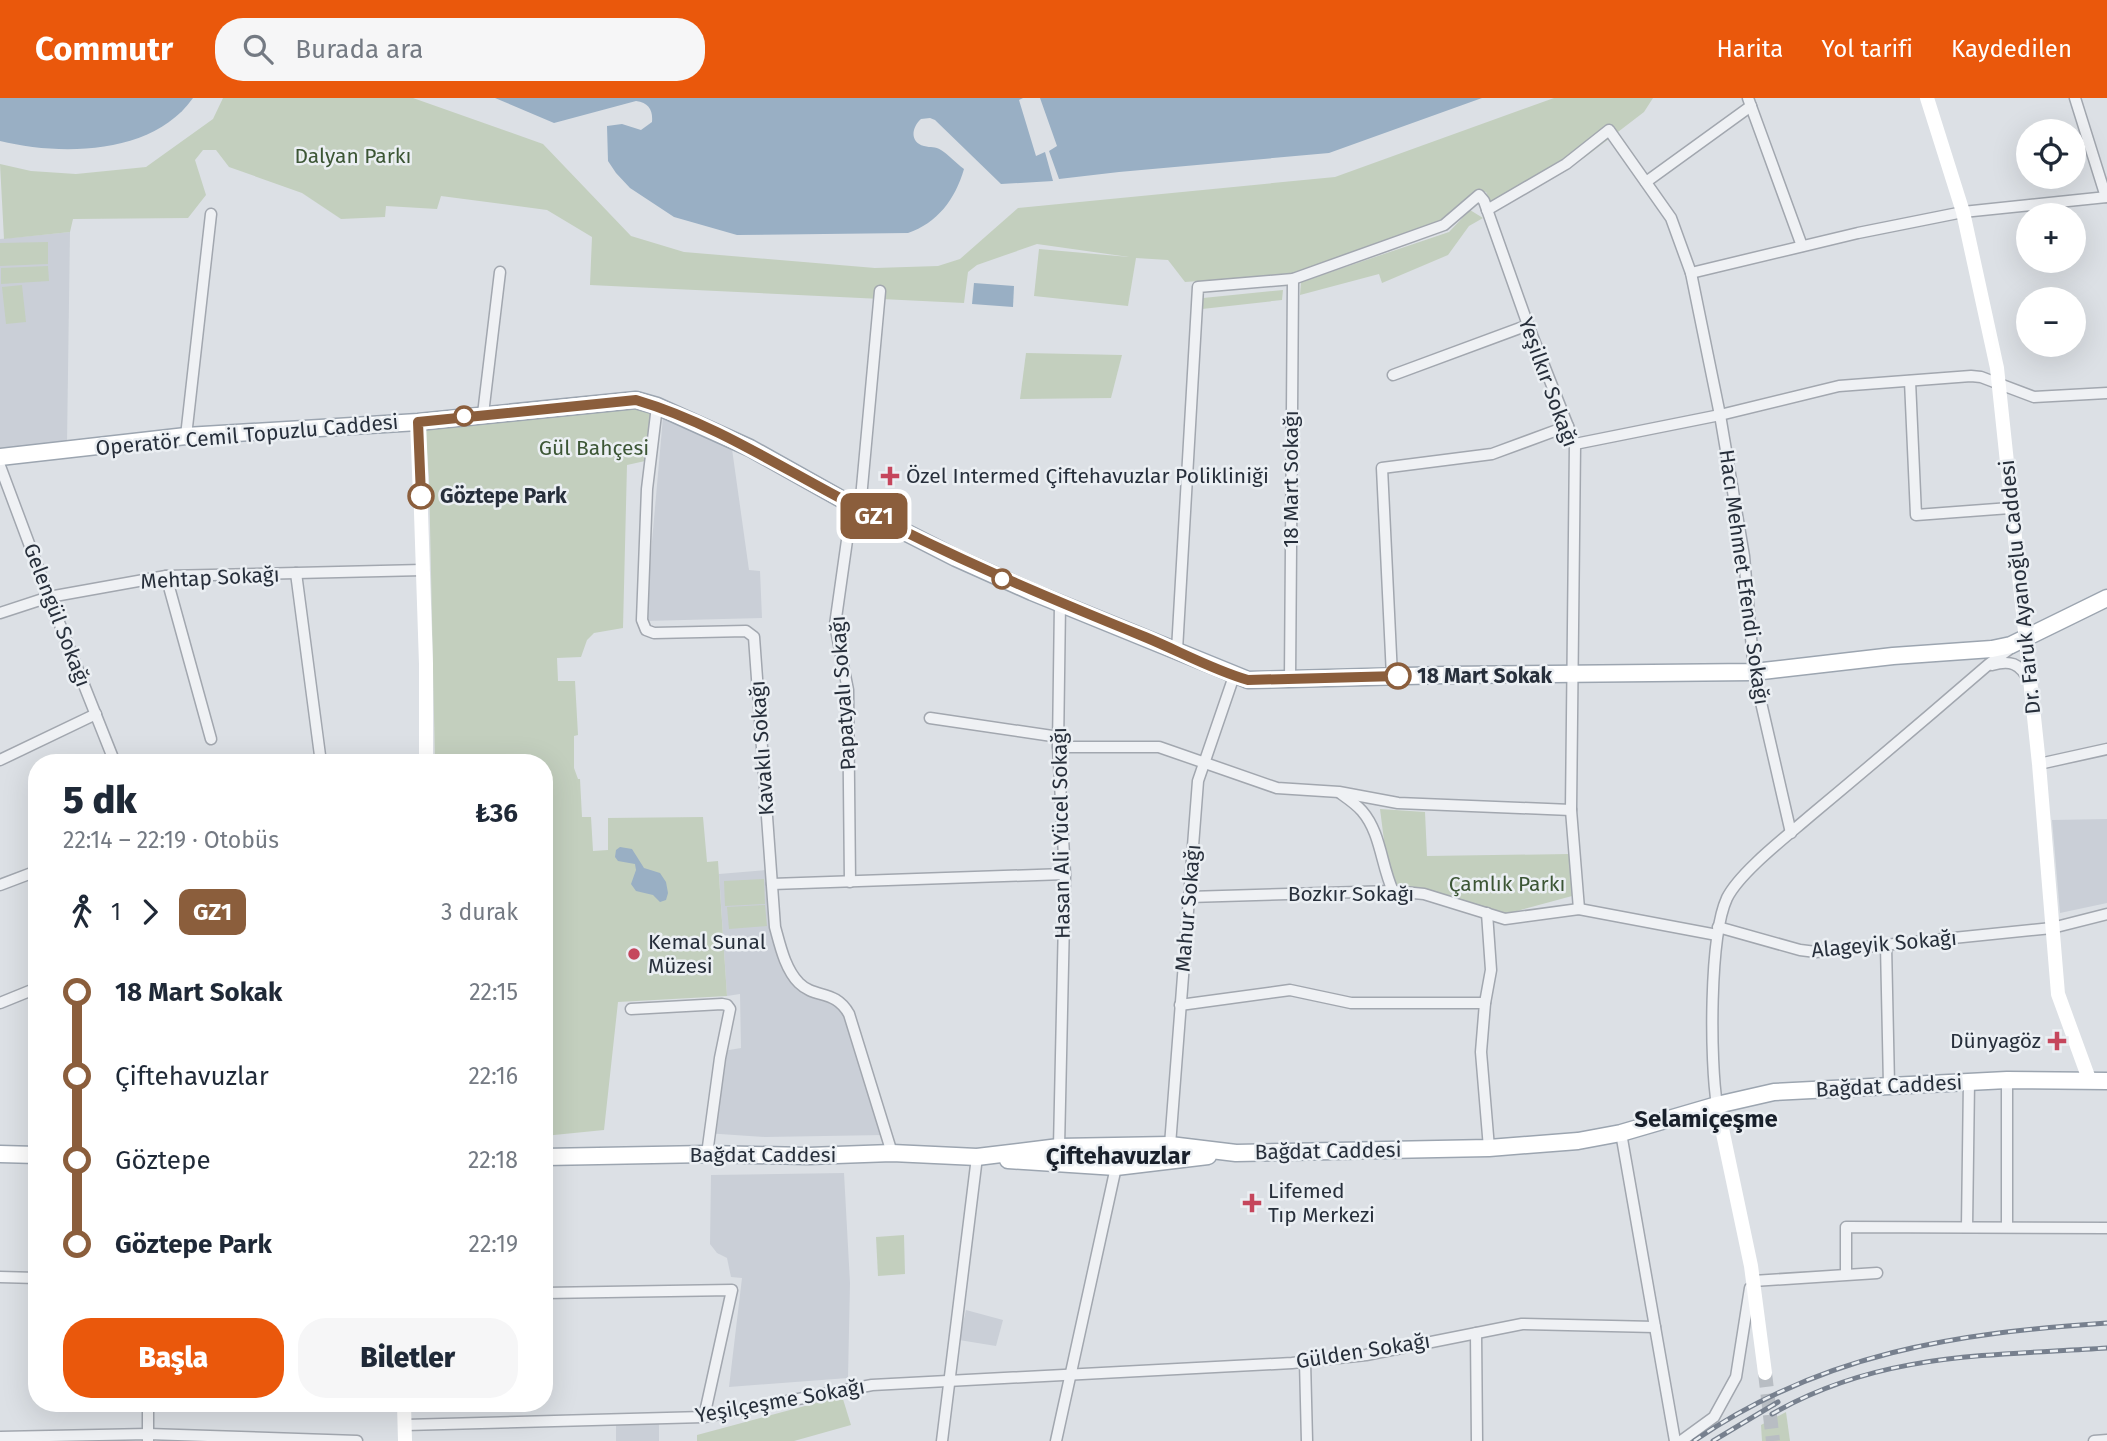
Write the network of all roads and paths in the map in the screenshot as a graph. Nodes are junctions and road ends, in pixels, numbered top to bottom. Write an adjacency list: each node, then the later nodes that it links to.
1 (1927, 98): 7 (street, Dr. Faruk Ayanoğlu Caddesi)
2 (2075, 98): 5 (street)
3 (1750, 102): 4 (street); 9 (street)
4 (1646, 182): 6 (street, Hacı Mehmet Efendi Sokağı); 11 (street, Hacı Mehmet Efendi Sokağı)
5 (2107, 197): 7 (street)
6 (1488, 210): 12 (street); 14 (street, Yeşilkır Sokağı)
7 (1963, 212): 9 (street); 17 (street, Dr. Faruk Ayanoğlu Caddesi)
8 (211, 214): 24 (street)
9 (1802, 246): 11 (street)
10 (500, 272): 20 (street)
11 (1691, 273): 21 (street, Hacı Mehmet Efendi Sokağı)
12 (1293, 279): 38 (street); 44 (street, 18 Mart Sokağı)
13 (880, 291): 28 (street, Papatyalı Sokağı)
14 (1528, 325): 15 (street); 23 (street, Yeşilkır Sokağı)
15 (1394, 375)
16 (1910, 381): 17 (street); 21 (street); 29 (street)
17 (1999, 385): 18 (street); 29 (street, Dr. Faruk Ayanoğlu Caddesi)
18 (2107, 393)
19 (657, 406): 20 (main road, Operatör Cemil Topuzlu Caddesi); 28 (main road, Operatör Cemil Topuzlu Caddesi); 63 (street, Kavaklı Sokağı)
20 (483, 414): 22 (main road, Operatör Cemil Topuzlu Caddesi)
21 (1720, 415): 25 (street); 40 (street, Hacı Mehmet Efendi Sokağı)
22 (418, 422): 24 (main road, Operatör Cemil Topuzlu Caddesi); 30 (street)
23 (1568, 426): 25 (street, Yeşilkır Sokağı); 43 (street)
24 (186, 436): 26 (main road, Operatör Cemil Topuzlu Caddesi)
25 (1575, 444): 41 (street, Yeşilkır Sokağı)
26 (0, 457)
27 (0, 466): 33 (street, Gelengül Sokağı)
28 (856, 507): 35 (main road, Operatör Cemil Topuzlu Caddesi); 62 (street, Papatyalı Sokağı)
29 (2010, 509): 37 (street, Dr. Faruk Ayanoğlu Caddesi)
30 (424, 570): 31 (street, Mehtap Sokağı); 53 (street)
31 (296, 573): 32 (street, Mehtap Sokağı); 52 (street)
32 (166, 576): 33 (street, Mehtap Sokağı); 48 (street)
33 (49, 597): 36 (street, Mehtap Sokağı); 46 (street, Gelengül Sokağı)
34 (2107, 598): 37 (main road, Operatör Cemil Topuzlu Caddesi)
35 (1060, 603): 38 (main road, Operatör Cemil Topuzlu Caddesi); 49 (street, Hasan Ali Yücel Sokağı)
36 (0, 613)
37 (2024, 639): 39 (street); 40 (main road, Operatör Cemil Topuzlu Caddesi); 45 (street, Dr. Faruk Ayanoğlu Caddesi)
38 (1177, 650): 42 (main road, Operatör Cemil Topuzlu Caddesi)
39 (1985, 667): 45 (street); 59 (street)
40 (1754, 672): 41 (main road, Operatör Cemil Topuzlu Caddesi); 59 (street, Hacı Mehmet Efendi Sokağı)
41 (1572, 675): 43 (main road, Operatör Cemil Topuzlu Caddesi); 58 (street, Yeşilkır Sokağı)
42 (1234, 676): 44 (main road, Operatör Cemil Topuzlu Caddesi); 55 (street, Mahur Sokağı)
43 (1392, 676): 44 (main road, Operatör Cemil Topuzlu Caddesi)
44 (1290, 680)
45 (2031, 687): 56 (street, Dr. Faruk Ayanoğlu Caddesi)
46 (96, 714): 51 (street, Gelengül Sokağı); 54 (street)
47 (930, 718): 49 (street)
48 (211, 739)
49 (1058, 742): 55 (street); 61 (street, Hasan Ali Yücel Sokağı)
50 (2107, 749): 56 (street)
51 (112, 754)
52 (320, 754)
53 (426, 754)
54 (0, 760)
55 (1204, 762): 57 (street); 66 (street, Mahur Sokağı)
56 (2039, 764): 70 (street, Dr. Faruk Ayanoğlu Caddesi)
57 (1339, 792): 58 (street); 65 (street)
58 (1571, 810): 67 (street, Yeşilkır Sokağı)
59 (1791, 833): 71 (street)
60 (28, 874): 64 (street)
61 (1065, 874): 62 (street); 86 (street, Hasan Ali Yücel Sokağı)
62 (850, 882): 63 (street)
63 (772, 884): 88 (street, Kavaklı Sokağı)
64 (0, 885)
65 (1393, 891): 66 (street, Bozkır Sokağı); 68 (street, Bozkır Sokağı)
66 (1189, 897): 76 (street, Mahur Sokağı)
67 (1579, 909): 68 (street, Bozkır Sokağı); 71 (street, Bozkır Sokağı)
68 (1487, 913): 75 (street)
69 (2107, 914): 70 (street, Alageyik Sokağı)
70 (2052, 928): 72 (street, Alageyik Sokağı); 78 (street, Dr. Faruk Ayanoğlu Caddesi)
71 (1718, 931): 72 (street, Alageyik Sokağı); 83 (street)
72 (1886, 945): 82 (street)
73 (28, 992): 74 (street)
74 (0, 1003)
75 (1485, 1003): 76 (street); 87 (street)
76 (1180, 1005): 85 (street, Mahur Sokağı)
77 (631, 1009): 91 (street)
78 (2089, 1079): 79 (main road, Bağdat Caddesi); 81 (main road, Bağdat Caddesi)
79 (2007, 1080): 80 (main road, Bağdat Caddesi); 97 (street)
80 (1969, 1081): 82 (main road, Bağdat Caddesi); 96 (street)
81 (2107, 1081)
82 (1889, 1085): 83 (main road, Bağdat Caddesi)
83 (1717, 1105): 84 (main road, Bağdat Caddesi); 103 (street)
84 (1621, 1133): 87 (main road, Bağdat Caddesi); 105 (street)
85 (1170, 1145): 86 (main road, Bağdat Caddesi); 89 (main road, Bağdat Caddesi)
86 (1059, 1147): 94 (main road, Bağdat Caddesi)
87 (1489, 1148): 89 (main road, Bağdat Caddesi)
88 (892, 1153): 91 (main road, Bağdat Caddesi); 94 (main road, Bağdat Caddesi)
89 (1236, 1153): 95 (main road)
90 (0, 1154): 92 (main road)
91 (707, 1154): 93 (main road, Bağdat Caddesi)
92 (28, 1155)
93 (553, 1157)
94 (977, 1157): 95 (main road); 110 (street)
95 (1116, 1167): 109 (street)
96 (1967, 1227): 97 (street); 100 (street)
97 (2007, 1227): 98 (street)
98 (2107, 1228)
99 (1877, 1273): 100 (street)
100 (1846, 1274): 103 (street)
101 (0, 1277): 102 (street)
102 (28, 1278)
103 (1753, 1278): 108 (street); 124 (street)
104 (553, 1293): 113 (street)
105 (1655, 1326): 106 (street, Gülden Sokağı); 124 (street)
106 (1476, 1333): 107 (street, Gülden Sokağı); 123 (street)
107 (1305, 1361): 109 (street, Gülden Sokağı); 122 (street)
108 (1765, 1373)
109 (1070, 1375): 110 (street, Yeşilçeşme Sokağı); 121 (street)
110 (949, 1382): 113 (street, Yeşilçeşme Sokağı); 120 (street)
111 (148, 1412): 116 (street)
112 (404, 1412): 114 (street)
113 (704, 1417): 114 (street, Yeşilçeşme Sokağı)
114 (405, 1425): 119 (street)
115 (0, 1437): 116 (street)
116 (148, 1437): 118 (street)
117 (2107, 1440): 125 (street)
118 (357, 1441)
119 (405, 1441)
120 (942, 1441)
121 (1056, 1441)
122 (1307, 1441)
123 (1478, 1441)
124 (1678, 1441)
125 (2094, 1441)

